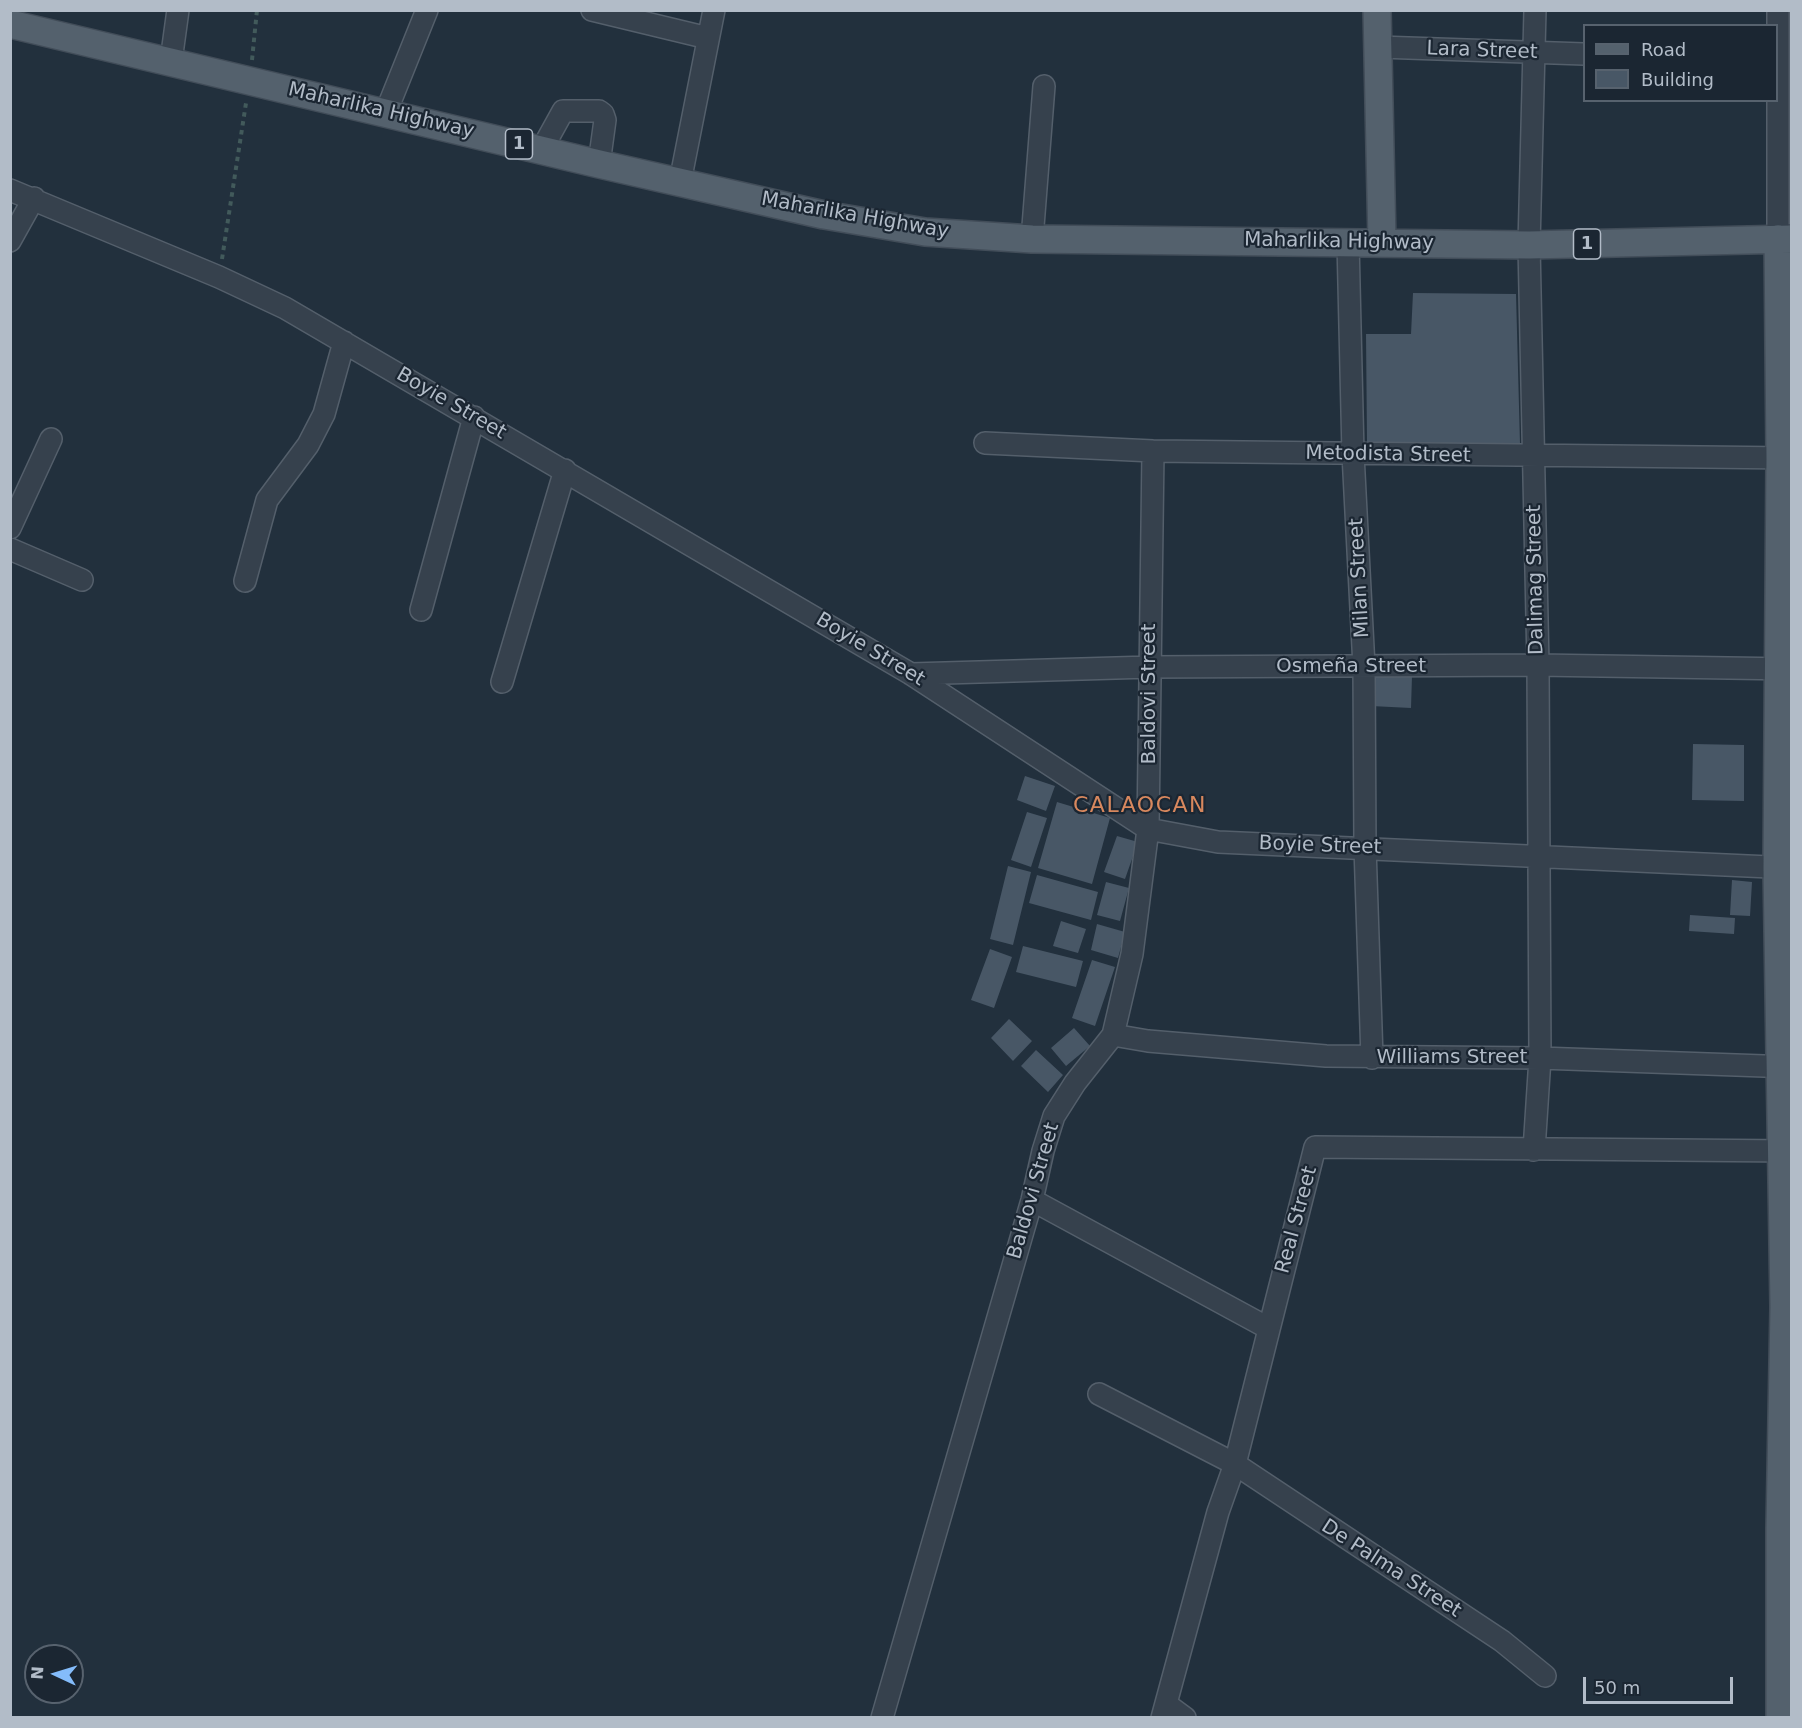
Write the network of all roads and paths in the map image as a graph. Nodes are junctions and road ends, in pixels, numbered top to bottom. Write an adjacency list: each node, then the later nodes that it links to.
1 (178, 10): 15 (street)
2 (257, 10): 16 (path)
3 (427, 10): 18 (street)
4 (592, 10): 10 (street)
5 (714, 10): 10 (street)
6 (1377, 10): 11 (main road)
7 (1535, 10): 12 (street, Dalimag Street)
8 (1778, 10): 14 (street)
9 (10, 24): 15 (main road, Maharlika Highway / 1)
10 (708, 38): 21 (street)
11 (1379, 47): 12 (street, Lara Street); 28 (main road)
12 (1533, 53): 13 (street, Lara Street); 29 (street, Dalimag Street)
13 (1583, 54)
14 (1782, 56): 25 (street)
15 (171, 62): 16 (main road, Maharlika Highway / 1)
16 (250, 81): 18 (main road, Maharlika Highway / 1); 30 (path)
17 (1044, 86): 24 (street)
18 (386, 112): 19 (main road, Maharlika Highway / 1)
19 (543, 149): 20 (main road, Maharlika Highway / 1); 20 (street)
20 (599, 164): 21 (main road, Maharlika Highway / 1)
21 (680, 182): 24 (main road, Maharlika Highway / 1)
22 (10, 190): 23 (street, Boyie Street)
23 (34, 198): 26 (street); 30 (street, Boyie Street)
24 (1032, 239): 27 (main road, Maharlika Highway / 1)
25 (1785, 239): 29 (main road, Maharlika Highway / 1); 38 (main road)
26 (10, 241)
27 (1348, 242): 28 (main road, Maharlika Highway / 1); 36 (street, Milan Street)
28 (1382, 242): 29 (main road, Maharlika Highway / 1)
29 (1529, 245): 37 (street, Dalimag Street)
30 (219, 278): 31 (street, Boyie Street)
31 (344, 342): 32 (street, Boyie Street); 43 (street)
32 (474, 417): 39 (street, Boyie Street); 44 (street)
33 (51, 439): 40 (street)
34 (985, 443): 35 (street, Metodista Street)
35 (1153, 451): 36 (street, Metodista Street); 46 (street, Baldovi Street)
36 (1353, 454): 37 (street, Metodista Street); 47 (street, Milan Street)
37 (1533, 457): 38 (street, Metodista Street); 45 (street, Dalimag Street)
38 (1786, 458): 48 (main road)
39 (565, 470): 49 (street, Boyie Street); 50 (street)
40 (10, 528)
41 (10, 549): 42 (street)
42 (82, 580)
43 (245, 581)
44 (421, 610)
45 (1538, 665): 47 (street, Osmeña Street); 48 (street, Osmeña Street); 53 (street, Dalimag Street)
46 (1150, 667): 47 (street, Osmeña Street); 49 (street, Osmeña Street); 51 (street, Baldovi Street)
47 (1364, 667): 52 (street, Milan Street)
48 (1785, 668): 54 (main road)
49 (911, 674): 51 (street, Boyie Street)
50 (502, 682)
51 (1148, 829): 52 (street, Boyie Street); 55 (street, Baldovi Street)
52 (1365, 847): 53 (street, Boyie Street); 56 (street, Milan Street)
53 (1538, 856): 54 (street, Boyie Street); 57 (street, Dalimag Street)
54 (1784, 868): 58 (main road)
55 (1113, 1035): 56 (street, Williams Street); 61 (street, Baldovi Street)
56 (1372, 1058): 57 (street, Williams Street)
57 (1540, 1058): 58 (street, Williams Street); 59 (street, Dalimag Street)
58 (1786, 1067): 60 (main road)
59 (1534, 1150): 60 (street, Real Street); 63 (street, Real Street)
60 (1787, 1151): 62 (main road)
61 (1032, 1200): 63 (street); 71 (street, Baldovi Street)
62 (1788, 1307): 65 (main road)
63 (1268, 1328): 66 (street, Real Street)
64 (1099, 1394): 66 (street, De Palma Street)
65 (1787, 1424): 67 (main road)
66 (1235, 1464): 69 (street, De Palma Street); 70 (street, Real Street)
67 (1786, 1528): 68 (main road)
68 (1785, 1642): 73 (main road)
69 (1545, 1676)
70 (1164, 1711): 72 (street)
71 (882, 1718)
72 (1185, 1718)
73 (1780, 1718)

